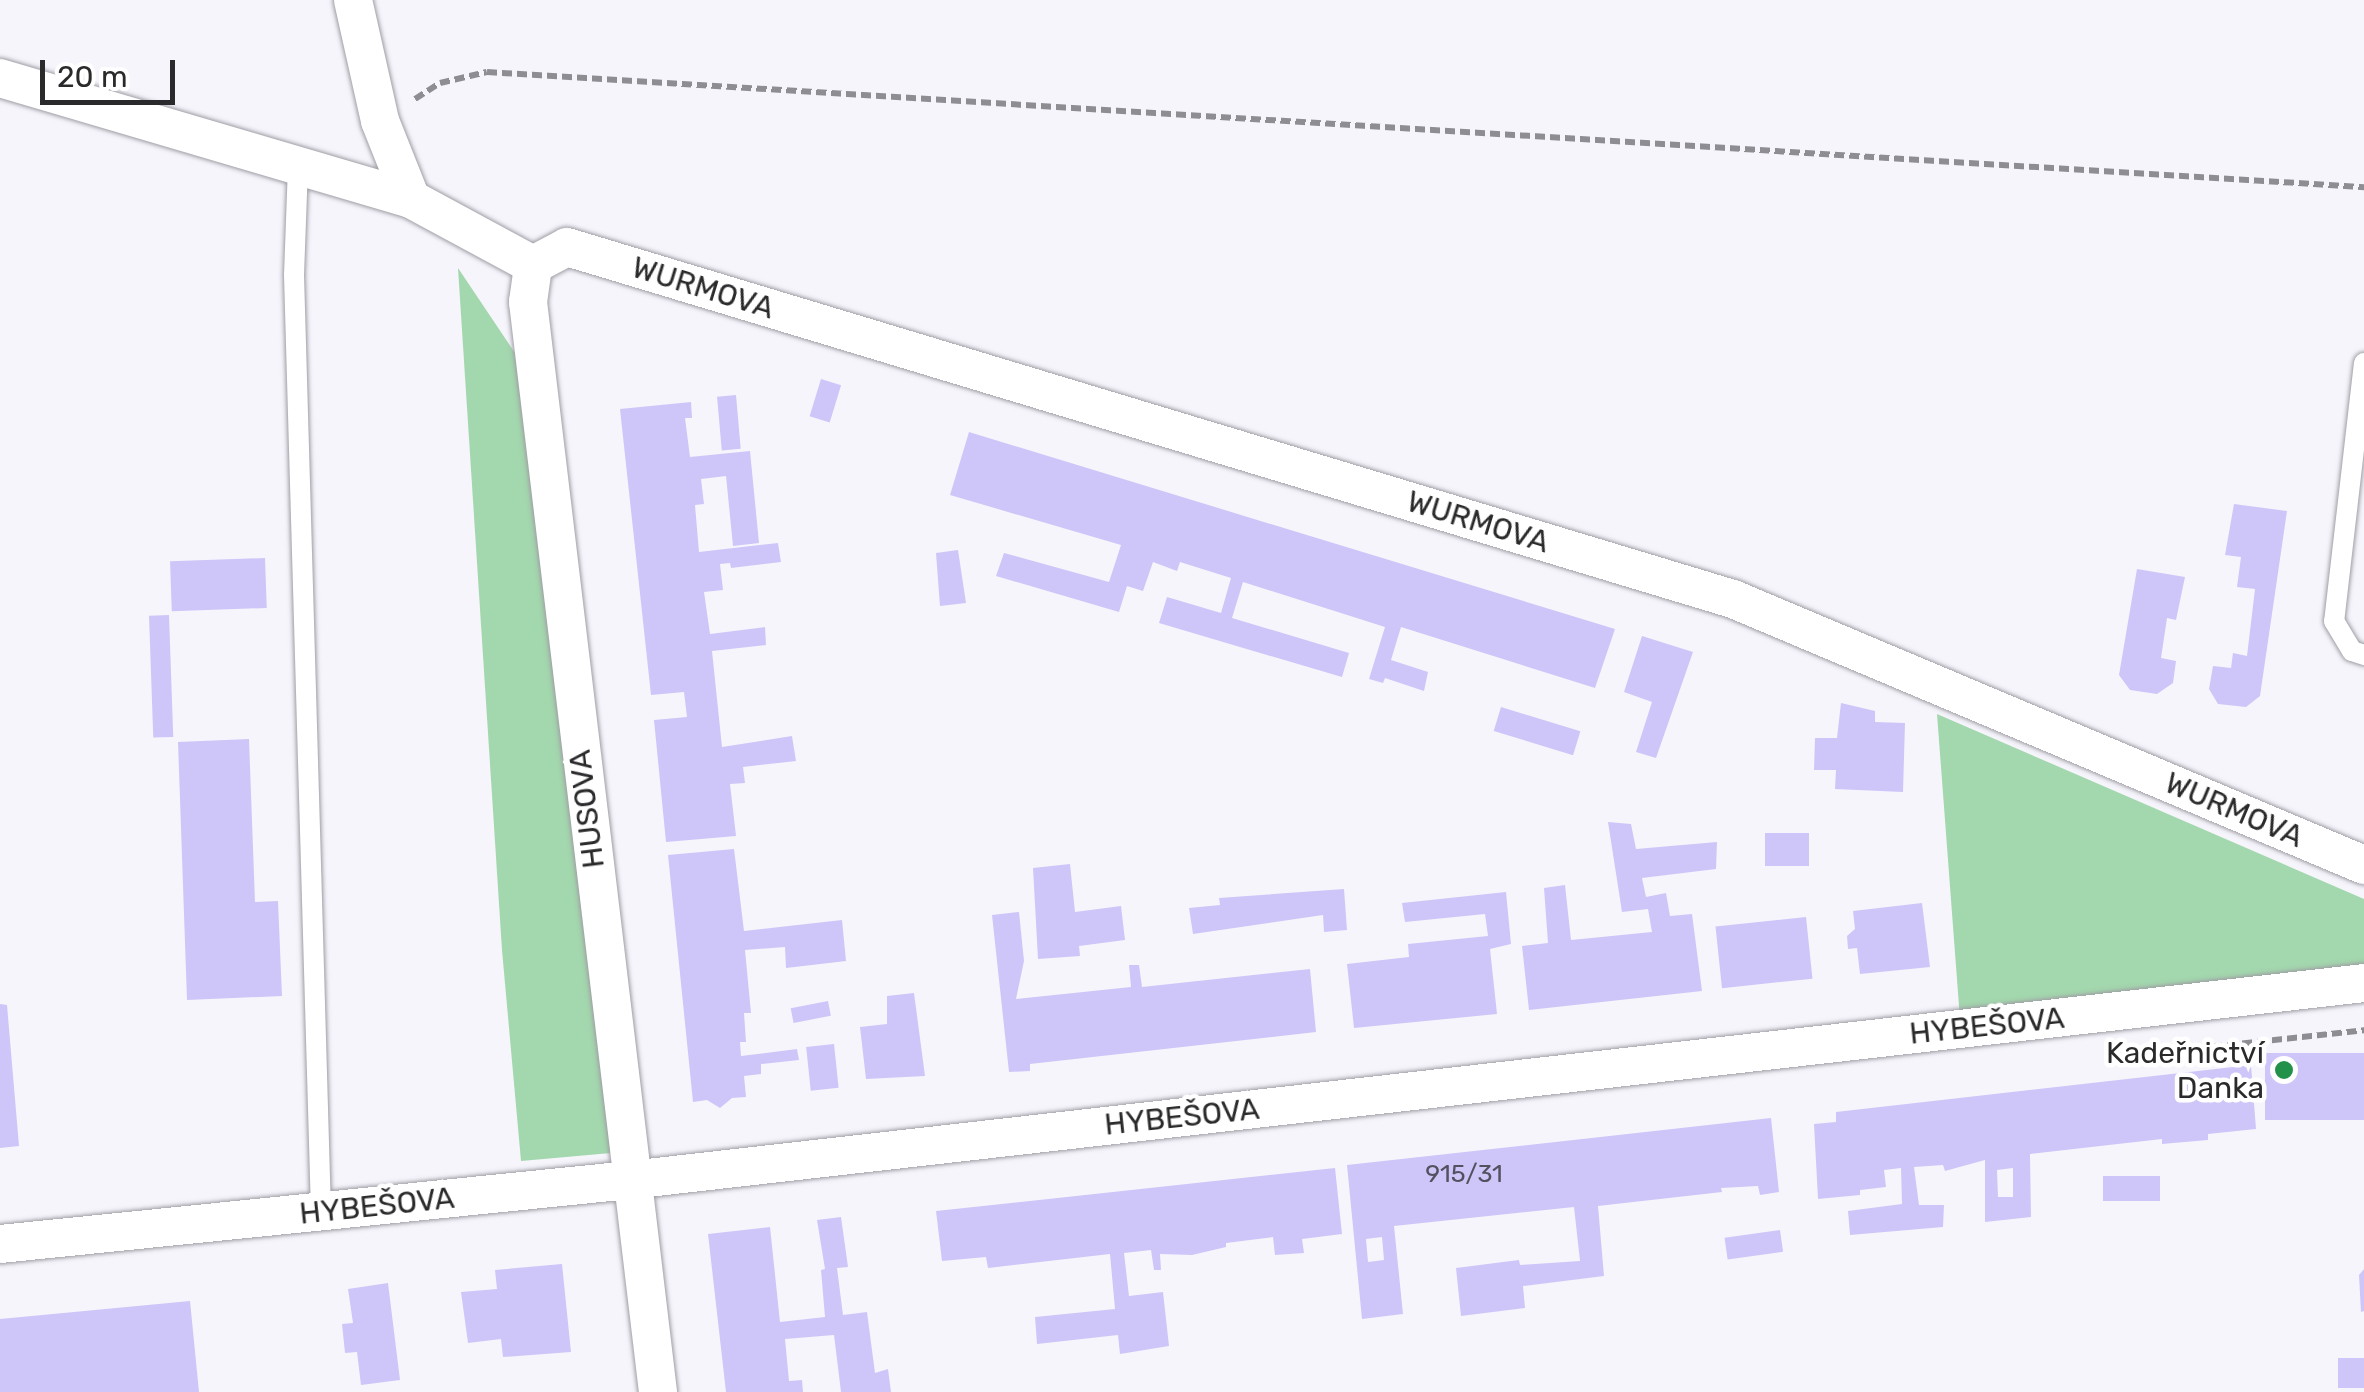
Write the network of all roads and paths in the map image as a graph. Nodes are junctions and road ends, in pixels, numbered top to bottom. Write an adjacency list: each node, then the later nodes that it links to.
1 (353, 0): 3 (street)
2 (0, 78): 4 (street)
3 (380, 121): 5 (path); 6 (street)
4 (298, 166): 6 (street); 13 (lane)
5 (2364, 187)
6 (410, 199): 7 (street)
7 (534, 265): 10 (street, WURMOVA); 12 (street, HUSOVA)
8 (2364, 363): 9 (lane)
9 (2364, 655)
10 (2364, 865)
11 (2364, 983): 12 (street, HYBEŠOVA)
12 (630, 1180): 13 (street, HYBEŠOVA); 15 (street, HUSOVA)
13 (322, 1212): 14 (street, HYBEŠOVA)
14 (0, 1244)
15 (658, 1392)

